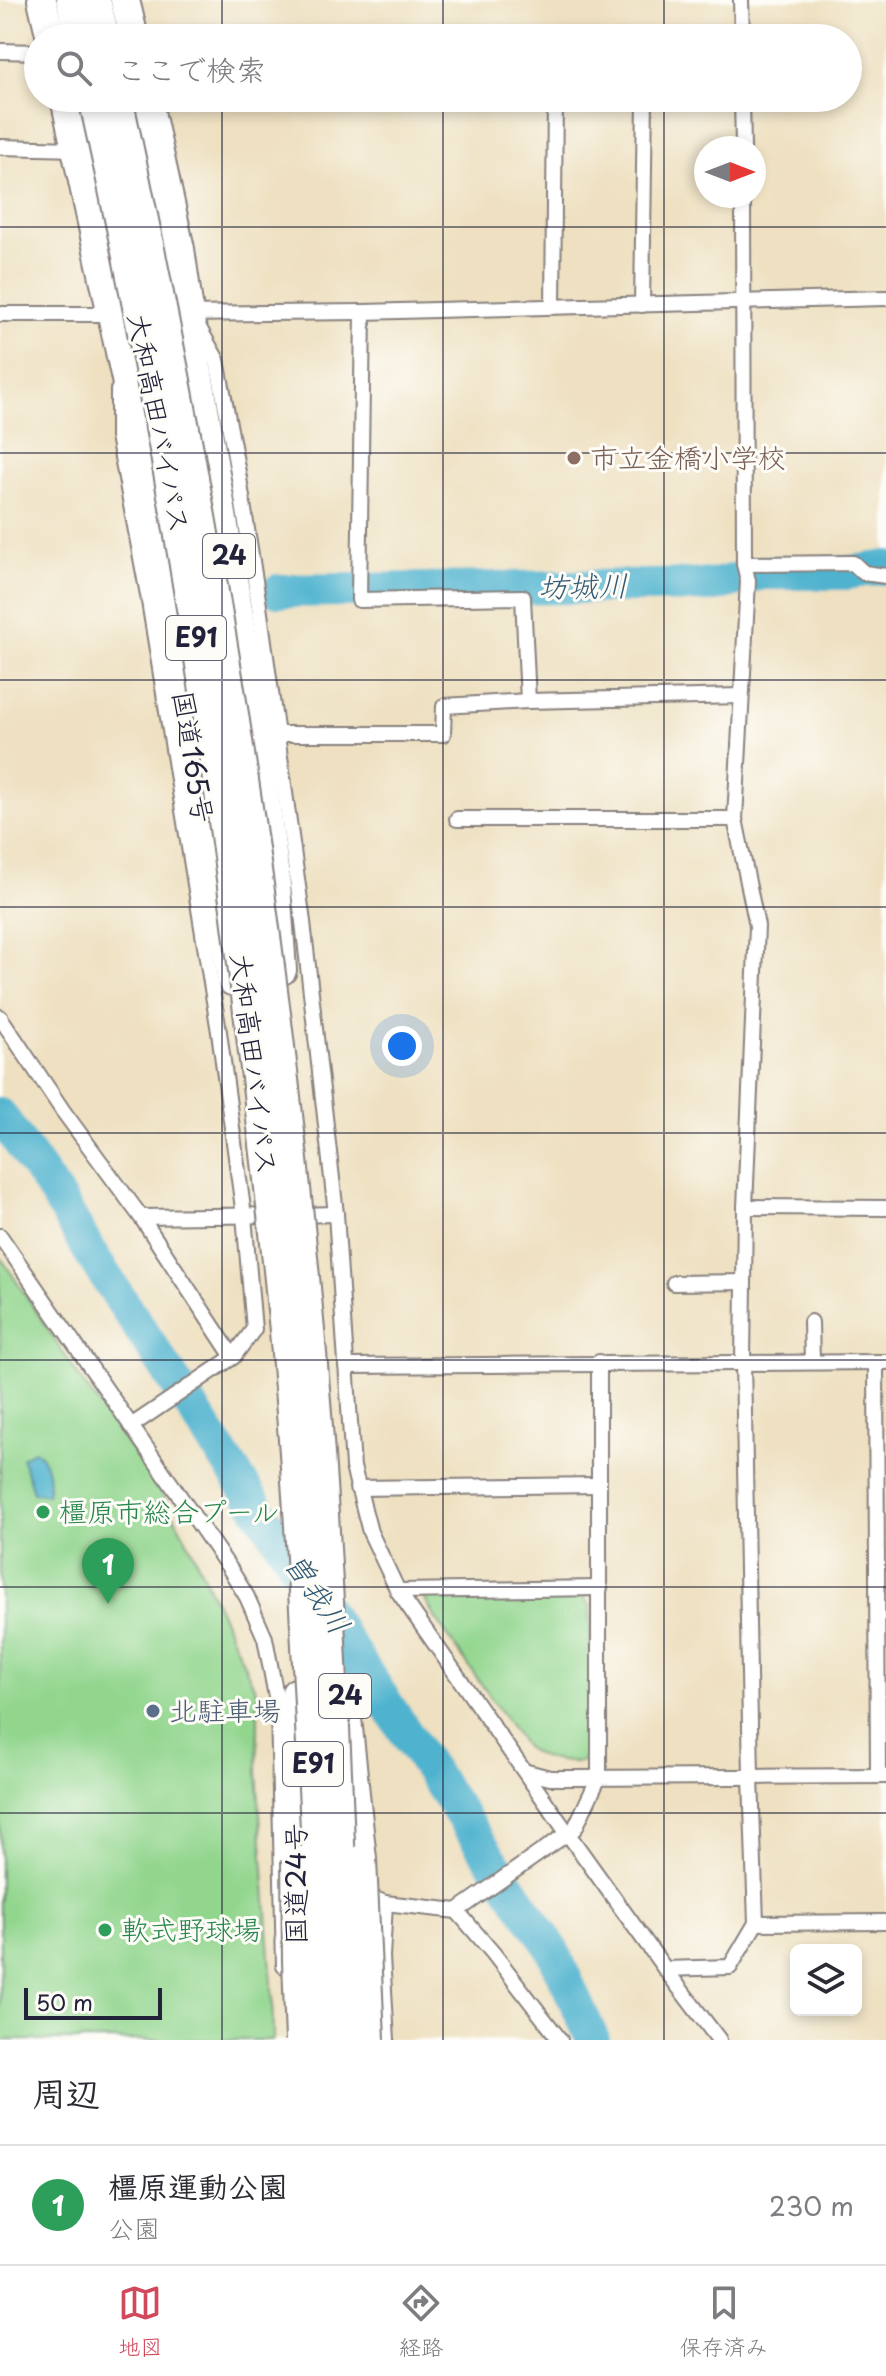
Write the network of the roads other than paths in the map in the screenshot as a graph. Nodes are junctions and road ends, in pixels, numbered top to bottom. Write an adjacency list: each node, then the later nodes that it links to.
1 (42, 0): 6 (highway)
2 (71, 0): 7 (highway)
3 (96, 0): 8 (highway)
4 (125, 0): 9 (highway)
5 (741, 0): 10 (street)
6 (48, 24)
7 (76, 24)
8 (102, 24)
9 (131, 24)
10 (742, 24)
11 (0, 51): 12 (street)
12 (24, 52)
13 (68, 112): 22 (highway, 国道165号 / 24)
14 (96, 112): 41 (highway, 大和高田バイパス / E91, bridge)
15 (121, 112): 41 (highway, 大和高田バイパス / E91, bridge)
16 (150, 112): 31 (highway, 24)
17 (555, 112): 27 (street)
18 (645, 112): 26 (street)
19 (742, 112): 20 (street)
20 (743, 136)
21 (0, 147): 22 (street)
22 (76, 149): 30 (highway, 国道165号 / 24)
23 (743, 208): 25 (street)
24 (886, 298): 25 (street)
25 (744, 301): 26 (street); 33 (street)
26 (642, 305): 27 (street)
27 (553, 306): 28 (street)
28 (363, 312): 31 (street); 36 (street)
29 (0, 314): 30 (street)
30 (112, 314): 31 (street); 32 (highway, 国道165号 / 24)
31 (191, 314): 37 (street); 41 (highway, 24, bridge)
32 (118, 343): 41 (highway, 国道165号 / 24, bridge); 45 (street)
33 (746, 572): 34 (street); 35 (street)
34 (886, 576)
35 (741, 696): 36 (street); 39 (street)
36 (528, 701): 37 (street)
37 (276, 734): 44 (street)
38 (457, 819): 39 (street)
39 (735, 819): 42 (street)
40 (0, 1017): 46 (street)
41 (283, 1182): 60 (highway, 大和高田バイパス / E91, bridge); 62 (highway, 大和高田バイパス / E91, bridge)
42 (745, 1207): 43 (street); 48 (street)
43 (886, 1208)
44 (336, 1214): 45 (street); 56 (street)
45 (244, 1216): 46 (street); 51 (street)
46 (141, 1217): 51 (street)
47 (0, 1236): 57 (street)
48 (744, 1282): 49 (street); 52 (street)
49 (674, 1283)
50 (811, 1322): 54 (street)
51 (230, 1359): 57 (street)
52 (743, 1361): 53 (street); 54 (street); 68 (street)
53 (599, 1362): 56 (street); 59 (street)
54 (812, 1362): 55 (street)
55 (881, 1362): 58 (street)
56 (346, 1366): 61 (street)
57 (135, 1424): 70 (street)
58 (881, 1467): 66 (street)
59 (599, 1485): 61 (street); 63 (street)
60 (297, 1488): 77 (highway, 国道24号 / 24, bridge); 78 (highway, 大和高田バイパス / E91, bridge)
61 (357, 1488): 64 (street)
62 (325, 1532): 79 (highway, 大和高田バイパス / E91, bridge); 80 (highway, 24, bridge)
63 (600, 1588): 64 (street); 67 (street)
64 (398, 1591): 65 (street)
65 (527, 1772): 67 (street); 69 (street)
66 (882, 1776): 68 (street)
67 (599, 1777): 68 (street); 69 (street)
68 (751, 1777): 74 (street)
69 (563, 1837): 72 (street); 75 (street)
70 (281, 1865): 71 (street); 76 (street)
71 (385, 1903): 72 (street); 81 (street)
72 (460, 1908): 82 (street)
73 (886, 1922): 74 (street)
74 (756, 1923): 75 (street)
75 (665, 1969): 83 (street)
76 (288, 2040)
77 (300, 2040)
78 (325, 2040)
79 (349, 2040)
80 (370, 2040)
81 (387, 2040)
82 (560, 2040)
83 (719, 2040)

